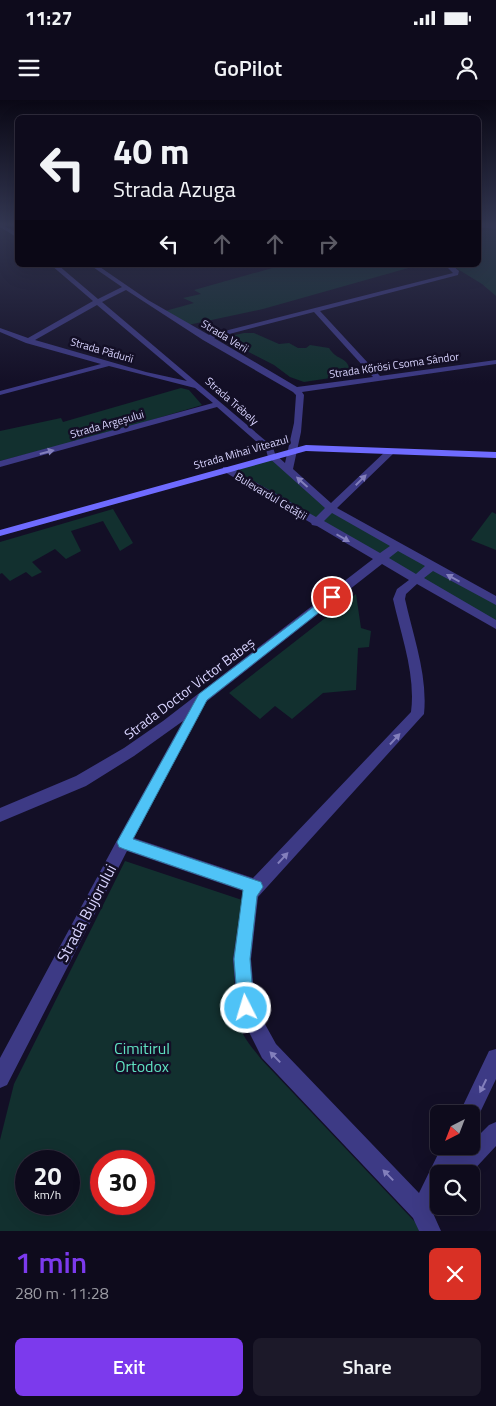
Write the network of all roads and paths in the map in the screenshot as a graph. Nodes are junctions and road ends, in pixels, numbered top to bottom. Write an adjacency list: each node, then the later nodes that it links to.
1 (67, 277): 5 (street, Strada Trébely)
2 (109, 277): 4 (street, Strada Verii)
3 (445, 277): 6 (street)
4 (125, 288): 5 (street); 8 (street, Strada Verii)
5 (96, 302): 9 (street); 12 (street, Strada Trébely)
6 (316, 310): 8 (street); 14 (street)
7 (0, 330): 9 (street, Strada Pădurii)
8 (206, 338): 16 (street, Strada Verii)
9 (29, 342): 11 (street, Strada Pădurii)
10 (496, 362): 14 (street, Strada Kőrösi Csoma Sándor)
11 (110, 364): 13 (street, Strada Pădurii); 17 (street)
12 (174, 366): 13 (street); 15 (street, Strada Trébely)
13 (159, 376): 15 (street, Strada Pădurii)
14 (378, 378): 16 (street, Strada Kőrösi Csoma Sándor)
15 (199, 387): 18 (street, Strada Trébely)
16 (296, 390): 19 (street)
17 (0, 393)
18 (219, 404): 21 (street, Strada Trébely); 23 (street, Strada Argeșului, one-way to 18)
19 (294, 450): 20 (main road, Strada Mihai Viteazul); 21 (main road, Strada Mihai Viteazul); 25 (street)
20 (390, 451): 22 (main road, Strada Mihai Viteazul); 26 (street, one-way to 20)
21 (271, 455): 24 (main road, Strada Mihai Viteazul); 25 (street, Bulevardul Cetății)
22 (496, 456)
23 (0, 464)
24 (226, 469): 27 (street, Bulevardul Cetății); 28 (main road, Strada Mihai Viteazul)
25 (288, 469): 26 (street, Bulevardul Cetății, one-way to 25)
26 (332, 509): 27 (street, Bulevardul Cetății); 29 (street, Bulevardul Cetății)
27 (316, 523): 30 (street, Bulevardul Cetății, one-way to 30)
28 (0, 533)
29 (397, 546): 30 (street); 31 (street, Bulevardul Cetății)
30 (381, 559): 32 (street, Bulevardul Cetății); 35 (street, Strada Doctor Victor Babeș)
31 (432, 566): 32 (street); 33 (street, Bulevardul Cetății, one-way to 31)
32 (416, 579): 34 (street, Bulevardul Cetății); 38 (street, one-way to 32)
33 (496, 601)
34 (496, 625)
35 (203, 697): 36 (street, Strada Doctor Victor Babeș); 37 (street, Strada Bujorului)
36 (0, 815)
37 (124, 842): 38 (street); 40 (street, Strada Bujorului)
38 (255, 887): 44 (street, one-way to 38)
39 (496, 1058): 41 (street, one-way to 41)
40 (0, 1076)
41 (473, 1105)
42 (496, 1132): 43 (street)
43 (464, 1165)
44 (429, 1201): 45 (street)
45 (430, 1231)

